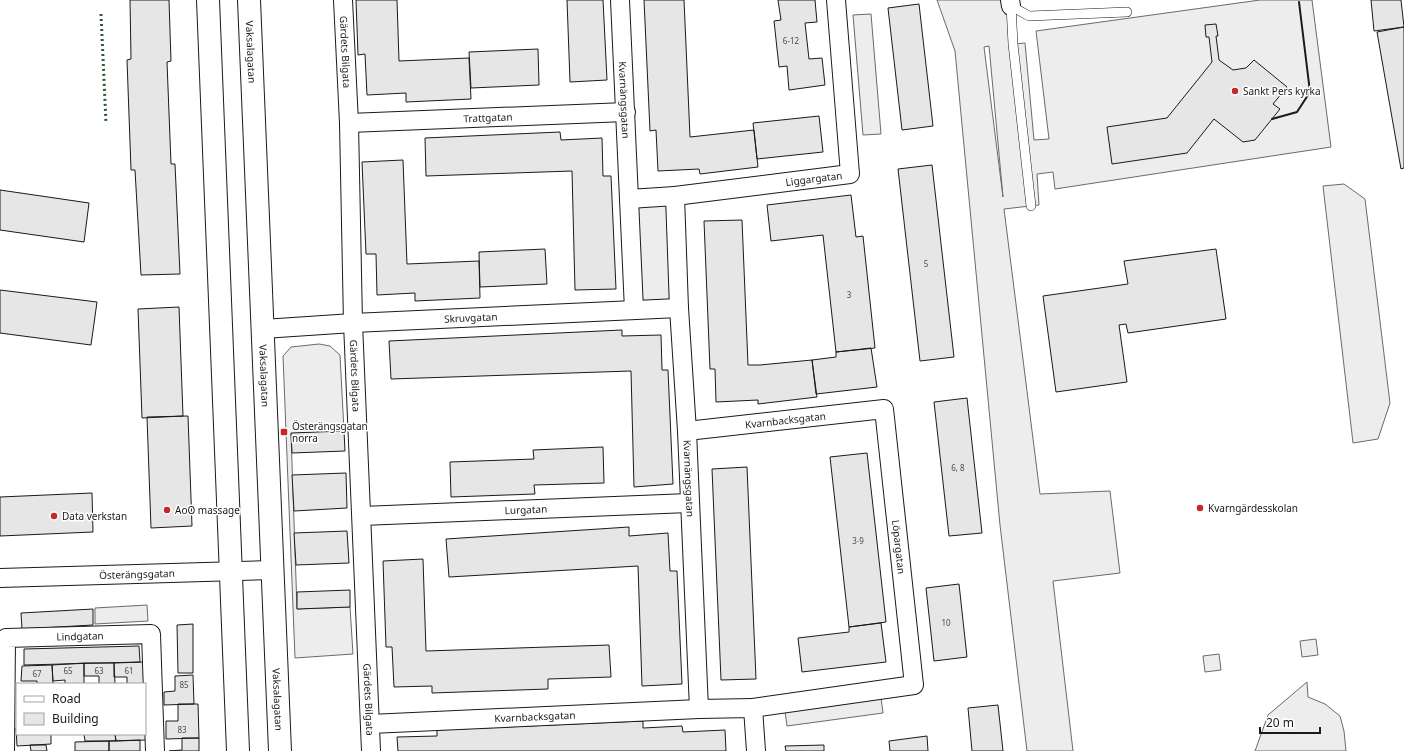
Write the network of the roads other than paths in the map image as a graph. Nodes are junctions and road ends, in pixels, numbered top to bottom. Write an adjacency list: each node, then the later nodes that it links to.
1 (208, 0): 22 (main road)
2 (249, 0): 16 (main road, Vaksalagatan)
3 (343, 0): 9 (street, Gärdets Bilgata)
4 (620, 0): 8 (street, Kvarnängsgatan)
5 (836, 0): 10 (street, Liggargatan)
6 (1010, 3): 7 (lane); 12 (lane)
7 (1127, 12)
8 (626, 112): 9 (street, Trattgatan); 11 (street, Kvarnängsgatan)
9 (349, 123): 15 (street, Gärdets Bilgata)
10 (675, 196): 11 (street); 13 (street, Kvarnängsgatan)
11 (629, 199): 14 (street, Kvarnängsgatan)
12 (1031, 206)
13 (679, 308): 14 (street, Skruvgatan); 18 (street, Kvarnängsgatan)
14 (634, 310): 15 (street, Skruvgatan)
15 (353, 323): 16 (street, Skruvgatan); 20 (street, Gärdets Bilgata)
16 (263, 329): 21 (main road, Vaksalagatan)
17 (884, 409): 18 (street, Kvarnbacksgatan); 24 (street, Löpargatan)
18 (687, 431): 19 (street, Kvarnängsgatan)
19 (690, 503): 20 (street, Lurgatan); 25 (street, Kvarnängsgatan)
20 (362, 516): 26 (street, Gärdets Bilgata)
21 (273, 570): 22 (street, Österängsgatan); 30 (main road, Vaksalagatan)
22 (230, 572): 23 (street, Österängsgatan); 29 (main road)
23 (0, 578)
24 (754, 708): 25 (street); 32 (street)
25 (699, 709): 26 (street, Kvarnbacksgatan)
26 (370, 724): 31 (street, Gärdets Bilgata)
27 (4, 751): 28 (street, Lindgatan)
28 (155, 751)
29 (238, 751)
30 (280, 751)
31 (371, 751)
32 (756, 751)

